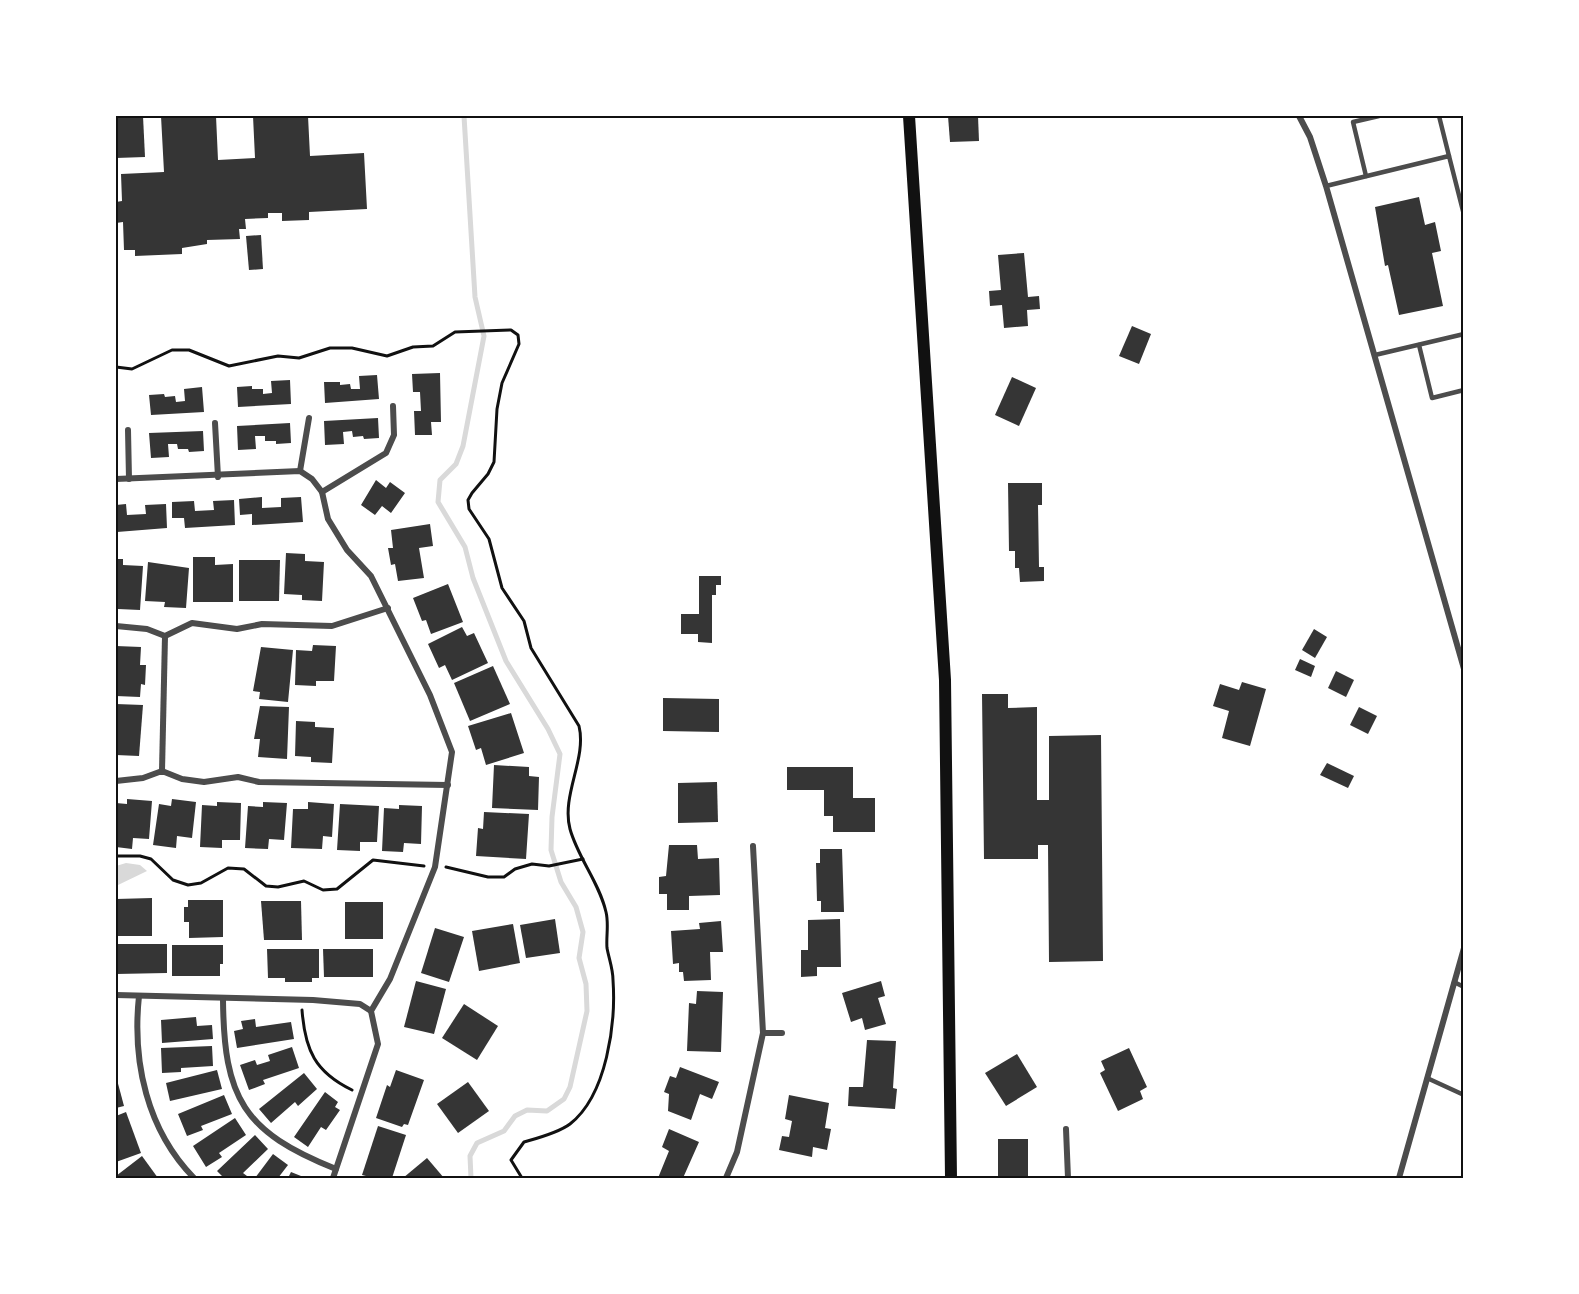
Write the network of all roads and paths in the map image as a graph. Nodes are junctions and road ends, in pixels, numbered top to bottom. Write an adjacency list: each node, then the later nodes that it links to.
1 (909, 116): 53 (main road)
2 (1299, 116): 7 (street)
3 (1379, 116): 6 (lane)
4 (1439, 116): 5 (lane)
5 (1449, 156): 6 (lane); 8 (lane)
6 (1366, 176): 7 (lane)
7 (1326, 186): 11 (street)
8 (1464, 215)
9 (1464, 334): 10 (lane)
10 (1419, 345): 11 (lane); 13 (lane)
11 (1375, 356): 26 (street)
12 (116, 367): 32 (path)
13 (1464, 390)
14 (393, 406): 22 (street)
15 (309, 418): 18 (street)
16 (215, 423): 19 (street)
17 (128, 430): 21 (street)
18 (300, 471): 19 (street); 22 (street)
19 (218, 477): 21 (street)
20 (116, 479): 21 (street)
21 (129, 479)
22 (322, 492): 23 (street)
23 (388, 608): 25 (street); 29 (street)
24 (116, 626): 25 (street)
25 (165, 636): 27 (street)
26 (1464, 669)
27 (162, 771): 28 (street); 29 (street)
28 (116, 781)
29 (448, 785): 33 (street)
30 (753, 846): 42 (street)
31 (116, 856): 33 (path)
32 (583, 859): 33 (path); 51 (path)
33 (435, 867): 41 (street)
34 (1464, 948): 35 (street)
35 (1454, 982): 36 (lane); 44 (street)
36 (1464, 987)
37 (116, 995): 38 (street)
38 (139, 996): 39 (street); 49 (street)
39 (222, 1000): 40 (street); 48 (street)
40 (302, 1000): 41 (street); 45 (path)
41 (371, 1011): 45 (street)
42 (763, 1033): 43 (street); 52 (street)
43 (782, 1033)
44 (1427, 1078): 46 (lane); 55 (street)
45 (361, 1095): 48 (street)
46 (1464, 1095)
47 (1066, 1129): 54 (street)
48 (336, 1169): 50 (street)
49 (194, 1179)
50 (333, 1179)
51 (522, 1179)
52 (726, 1179)
53 (951, 1179)
54 (1068, 1179)
55 (1399, 1179)

